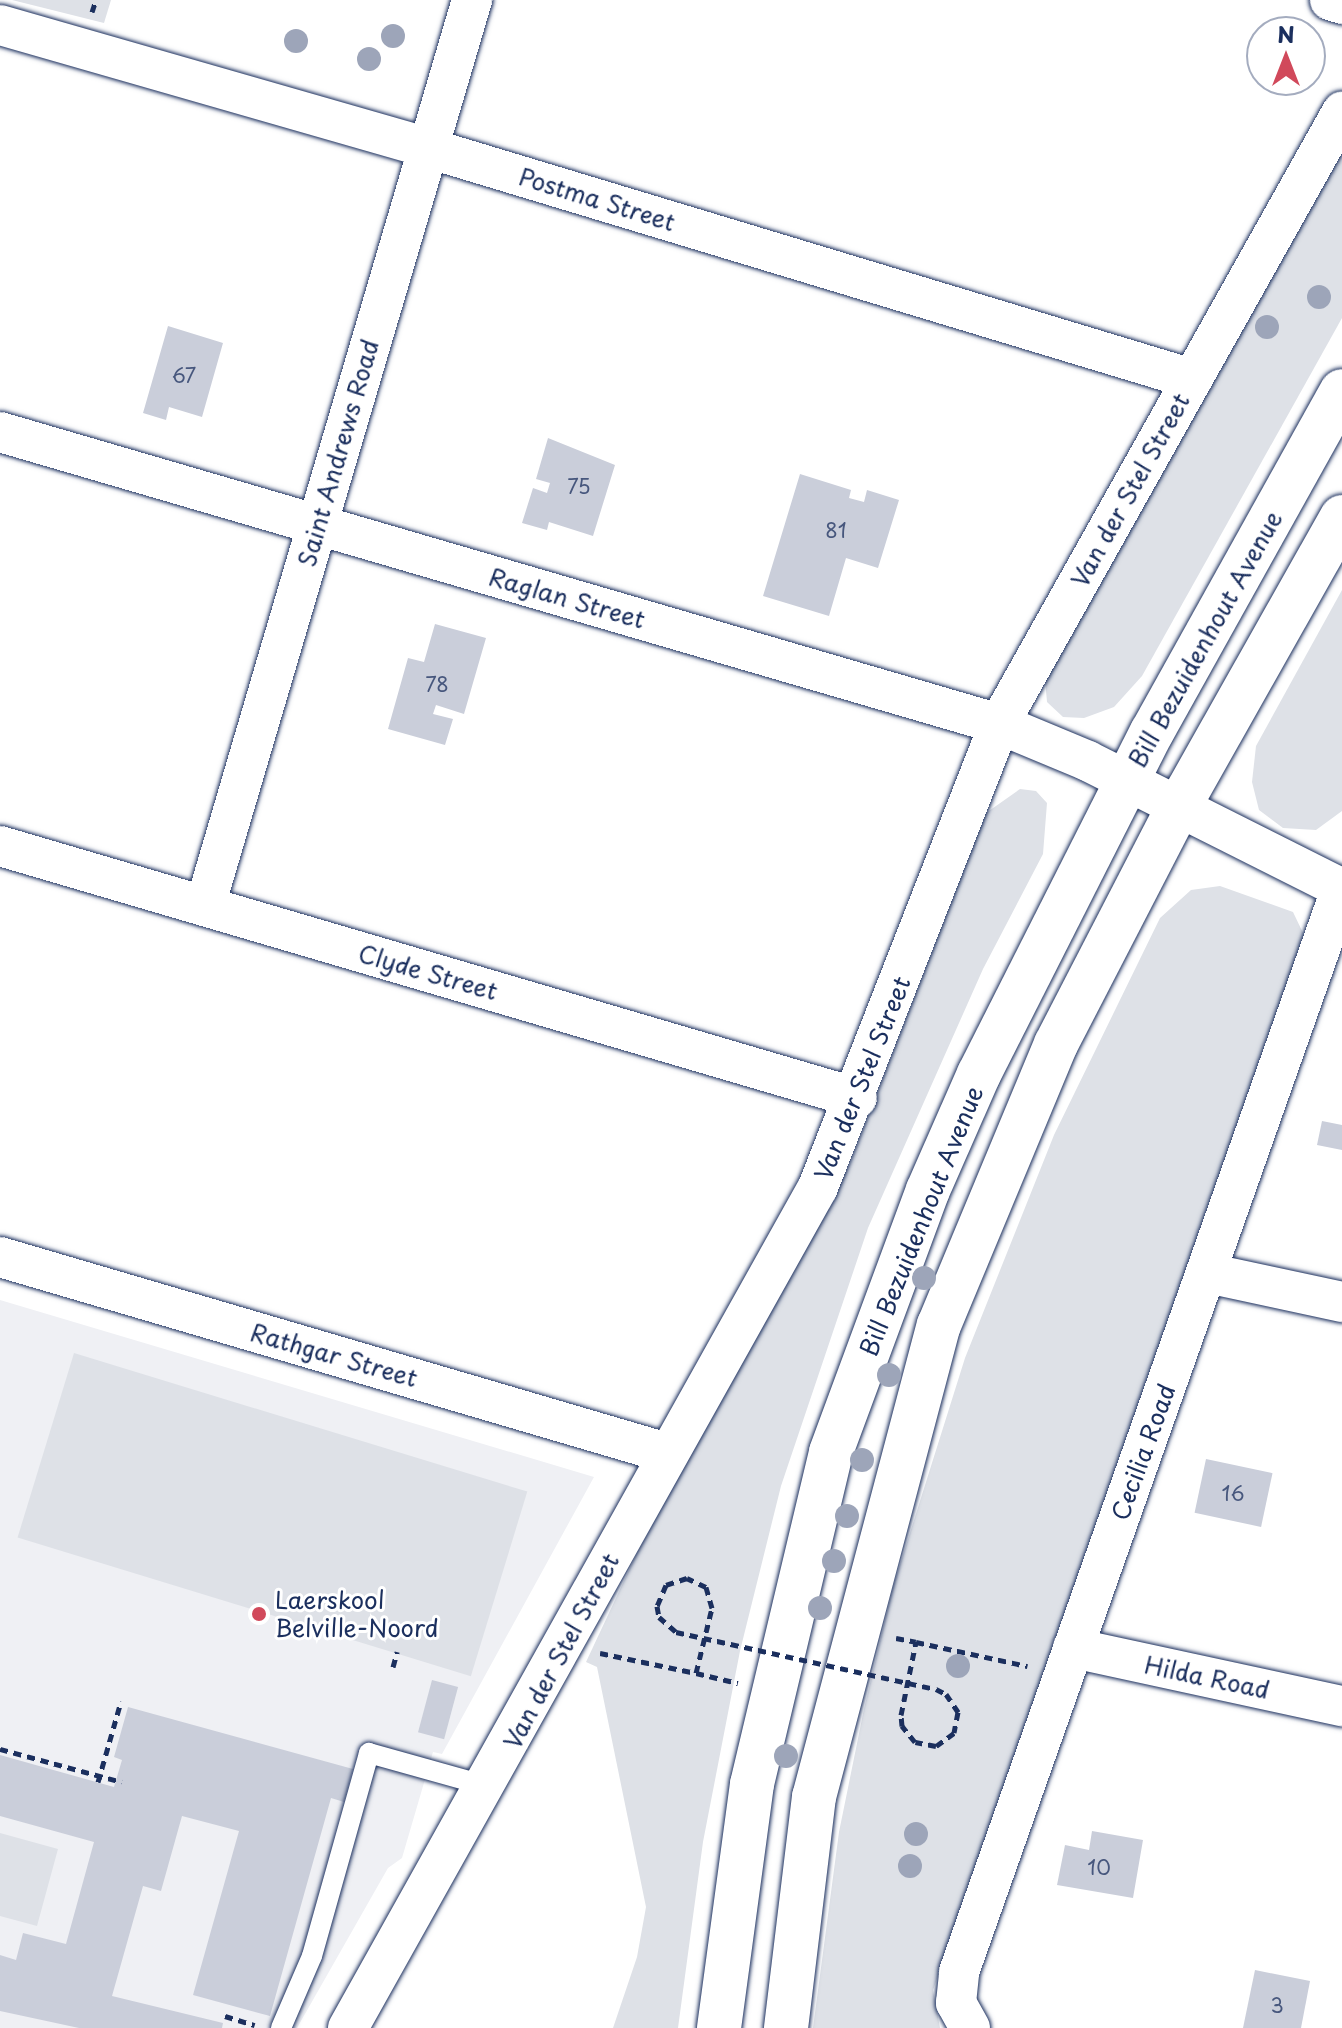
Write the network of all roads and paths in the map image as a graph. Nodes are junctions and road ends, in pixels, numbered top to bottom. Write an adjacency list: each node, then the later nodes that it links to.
1 (472, 0): 6 (street, Saint Andrews Road)
2 (1330, 0): 3 (street)
3 (1342, 4)
4 (0, 25): 6 (street, Postma Street)
5 (1342, 112): 7 (street, Van der Stel Street)
6 (428, 148): 7 (street, Postma Street); 11 (street, Saint Andrews Road)
7 (1192, 379): 12 (street, Van der Stel Street)
8 (1342, 391): 13 (main road, Bill Bezuidenhout Avenue)
9 (0, 432): 11 (street, Raglan Street)
10 (1342, 517): 14 (main road)
11 (317, 524): 12 (street, Raglan Street); 17 (street, Saint Andrews Road)
12 (999, 724): 13 (street, Raglan Street); 18 (street, Van der Stel Street)
13 (1127, 782): 14 (street, Raglan Street); 40 (main road, Bill Bezuidenhout Avenue)
14 (1178, 808): 16 (street, Raglan Street); 41 (main road)
15 (0, 846): 17 (street, Clyde Street)
16 (1342, 888): 20 (street, Cecilia Road)
17 (205, 906): 18 (street, Clyde Street)
18 (857, 1098): 22 (street, Van der Stel Street)
19 (0, 1257): 22 (street, Rathgar Street)
20 (1207, 1273): 21 (street); 25 (street, Cecilia Road)
21 (1342, 1302)
22 (667, 1453): 34 (street, Van der Stel Street)
23 (587, 1650): 27 (path)
24 (397, 1652): 26 (path)
25 (1058, 1659): 27 (path, bridge); 30 (street, Hilda Road); 36 (street, Cecilia Road)
26 (393, 1667)
27 (696, 1673): 28 (path)
28 (742, 1684)
29 (121, 1701): 32 (path)
30 (1342, 1706)
31 (0, 1749): 32 (path)
32 (99, 1779): 33 (path)
33 (122, 1782)
34 (487, 1786): 38 (lane); 39 (street, Van der Stel Street)
35 (225, 2016): 37 (path)
36 (966, 2023)
37 (267, 2028)
38 (281, 2028)
39 (348, 2028)
40 (719, 2028)
41 (786, 2028)

